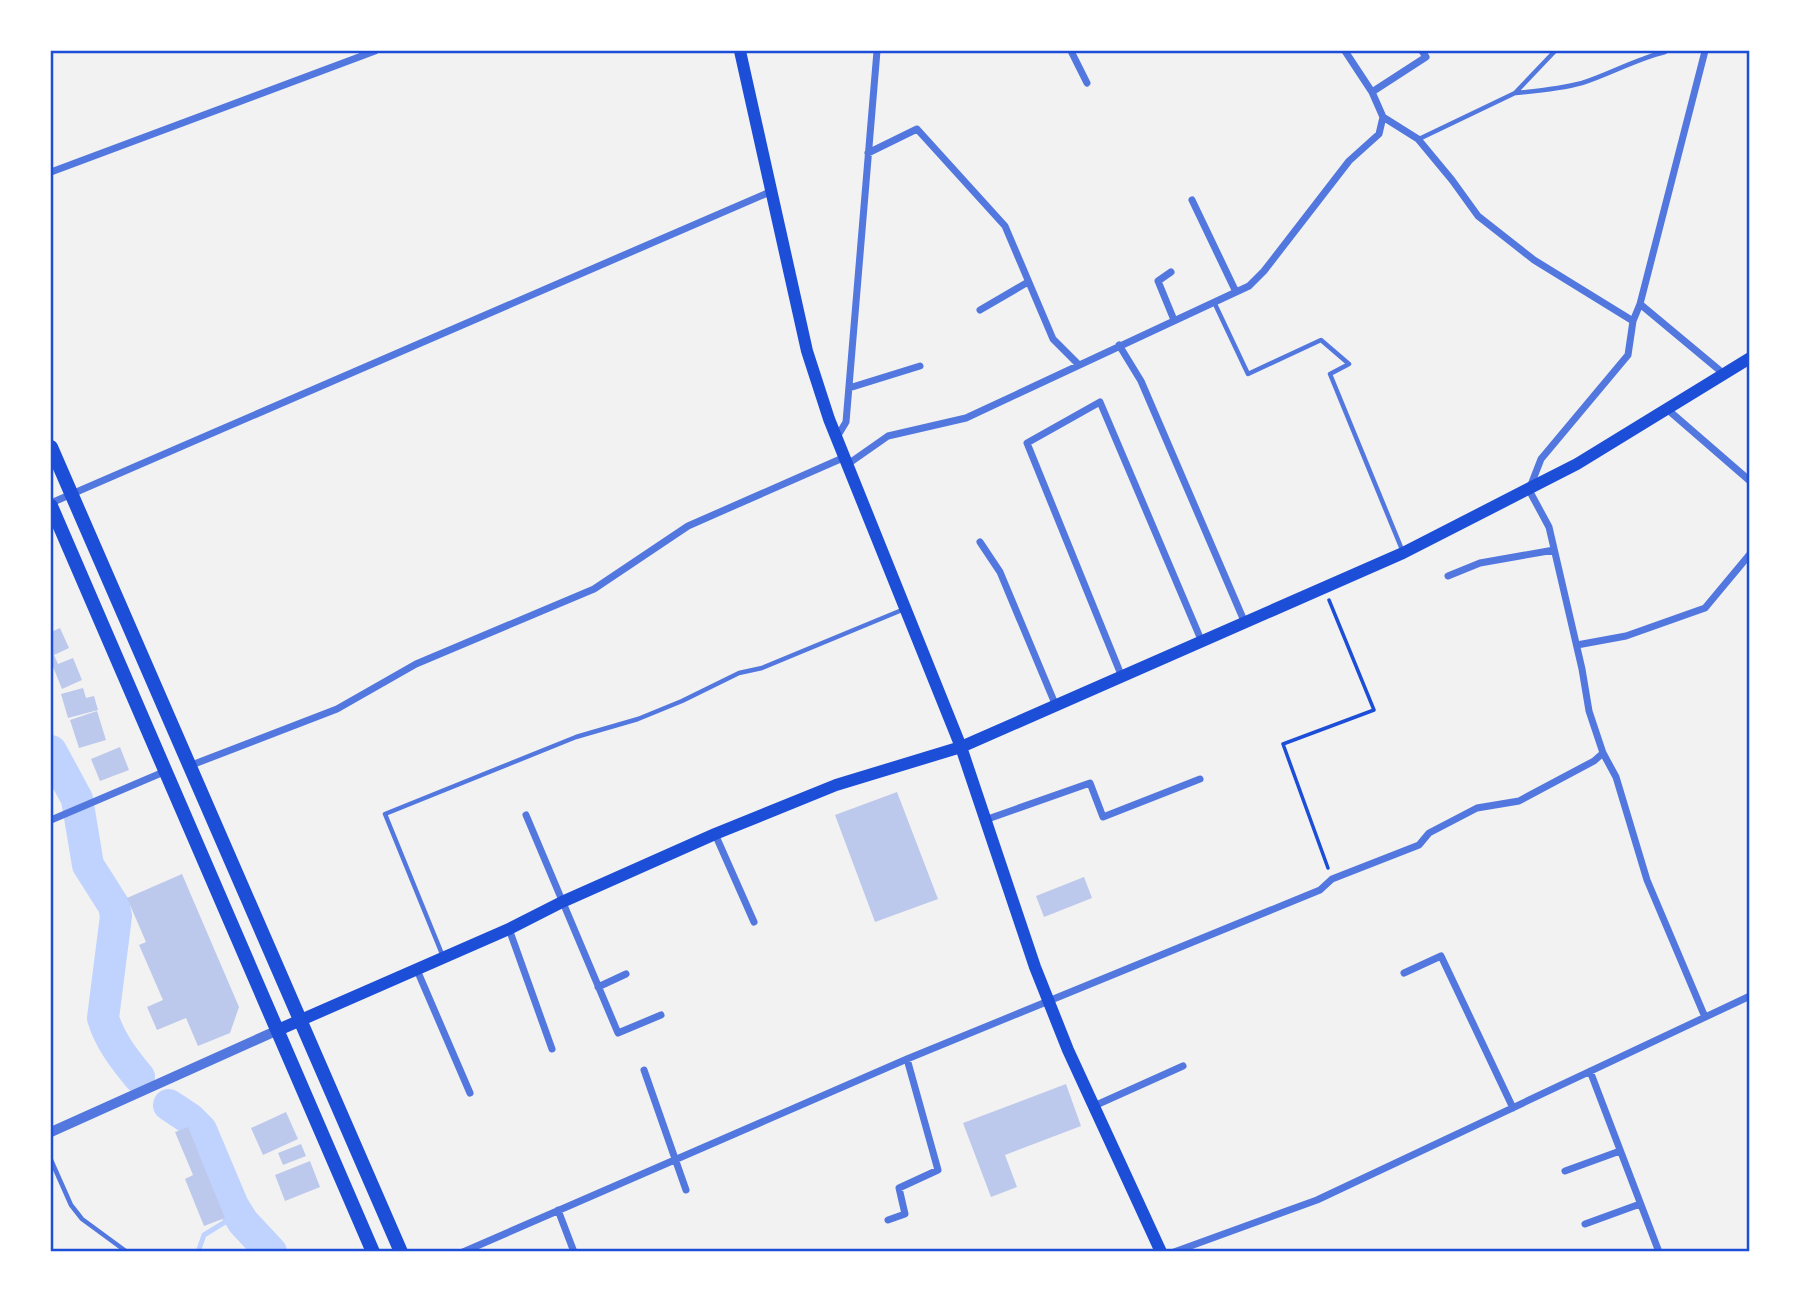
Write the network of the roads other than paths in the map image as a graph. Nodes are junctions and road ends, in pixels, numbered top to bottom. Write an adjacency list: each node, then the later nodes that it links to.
1 (375, 51): 16 (street)
2 (740, 51): 17 (main road)
3 (877, 51): 15 (street)
4 (1071, 51): 10 (street)
5 (1345, 51): 11 (street)
6 (1422, 51): 11 (street)
7 (1555, 51): 12 (lane)
8 (1705, 51): 23 (street)
9 (1665, 52): 12 (lane)
10 (1087, 83)
11 (1372, 92): 13 (street)
12 (1515, 93): 14 (lane)
13 (1383, 117): 14 (street); 21 (street)
14 (1418, 139): 26 (street)
15 (868, 153): 20 (street); 32 (street)
16 (51, 172)
17 (772, 191): 34 (main road); 39 (street)
18 (1192, 200): 21 (street)
19 (1171, 272): 25 (street)
20 (1028, 282): 24 (street); 29 (street)
21 (1236, 292): 22 (street)
22 (1214, 302): 25 (street); 43 (lane)
23 (1640, 303): 26 (street); 31 (street)
24 (980, 310)
25 (1174, 320): 27 (street)
26 (1633, 321): 38 (street)
27 (1119, 345): 29 (street); 47 (street)
28 (1750, 358): 31 (main road)
29 (1078, 364): 36 (street)
30 (920, 366): 32 (street)
31 (1724, 373): 33 (main road)
32 (849, 388): 34 (street)
33 (1667, 409): 37 (street); 38 (main road)
34 (837, 438): 36 (main road)
35 (51, 447): 39 (highway)
36 (846, 461): 46 (main road); 54 (street)
37 (1750, 481)
38 (1529, 489): 42 (street); 43 (main road)
39 (71, 494): 40 (street); 54 (highway)
40 (51, 504): 55 (highway)
41 (980, 542): 51 (street)
42 (1554, 550): 45 (street); 49 (street)
43 (1403, 553): 47 (main road)
44 (1750, 554): 49 (street)
45 (1448, 576)
46 (906, 609): 52 (main road); 64 (lane)
47 (1245, 623): 48 (main road)
48 (1202, 642): 50 (main road); 50 (street)
49 (1577, 645): 53 (street)
50 (1122, 677): 51 (main road)
51 (1056, 705): 52 (main road)
52 (961, 747): 59 (main road); 60 (main road)
53 (1603, 753): 70 (street); 72 (street)
54 (189, 766): 73 (highway)
55 (166, 771): 58 (street); 74 (highway)
56 (1200, 779): 59 (street)
57 (526, 815): 61 (street)
58 (51, 820)
59 (985, 820): 70 (main road)
60 (715, 834): 61 (main road); 62 (street)
61 (562, 902): 63 (main road); 68 (street)
62 (754, 922)
63 (509, 929): 64 (main road); 75 (street)
64 (444, 958): 65 (main road)
65 (417, 970): 73 (main road); 80 (street)
66 (1404, 973): 82 (street)
67 (626, 974): 68 (street)
68 (598, 987): 71 (street)
69 (1750, 996): 72 (street)
70 (1048, 1000): 76 (street); 81 (main road)
71 (661, 1015)
72 (1705, 1017): 79 (street)
73 (301, 1020): 74 (main road); 95 (highway)
74 (278, 1030): 83 (street); 94 (highway)
75 (552, 1049)
76 (908, 1059): 86 (street); 91 (street)
77 (1183, 1066): 81 (street)
78 (643, 1070): 86 (street)
79 (1590, 1071): 82 (street); 84 (street)
80 (470, 1093)
81 (1094, 1107): 98 (main road)
82 (1513, 1108): 99 (street)
83 (51, 1132)
84 (1620, 1151): 87 (street); 89 (street)
85 (51, 1160): 93 (lane)
86 (676, 1160): 88 (street); 90 (street)
87 (1565, 1171)
88 (686, 1190)
89 (1640, 1205): 92 (street); 100 (street)
90 (558, 1210): 96 (street); 97 (street)
91 (888, 1220)
92 (1585, 1224)
93 (127, 1252)
94 (373, 1252)
95 (401, 1252)
96 (463, 1252)
97 (574, 1252)
98 (1161, 1252)
99 (1174, 1252)
100 (1659, 1252)

